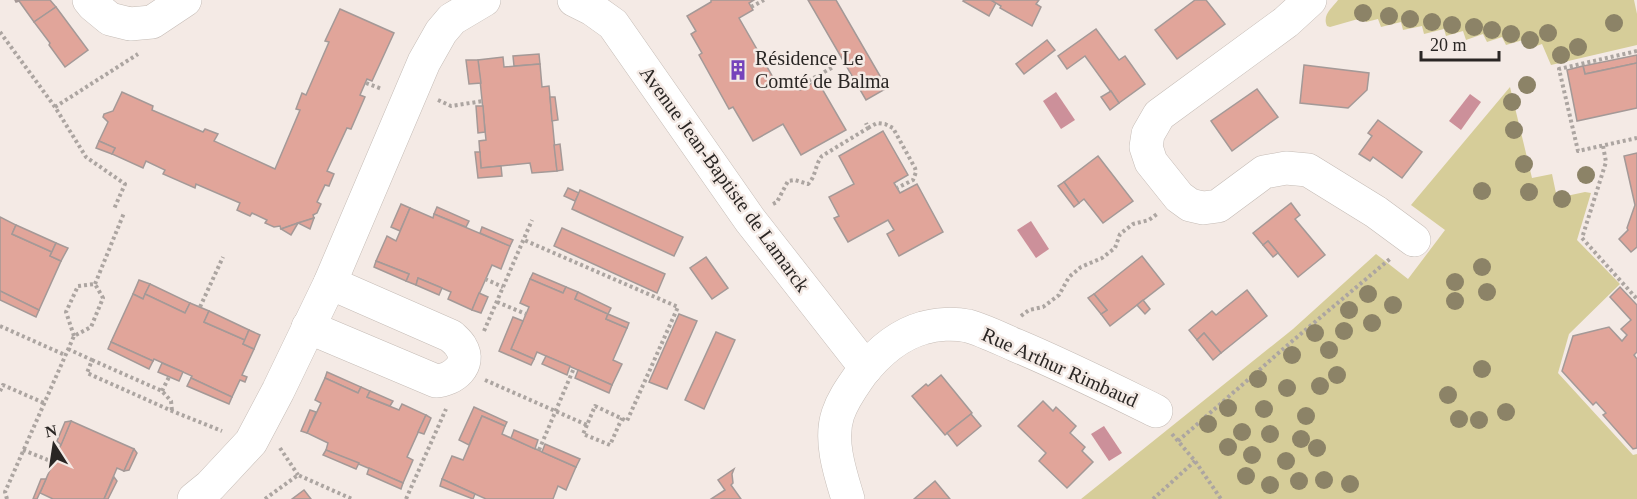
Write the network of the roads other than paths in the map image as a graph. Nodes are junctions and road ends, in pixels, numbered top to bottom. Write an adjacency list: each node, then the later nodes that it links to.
1 (89, 0): 2 (street)
2 (185, 0)
3 (484, 0): 7 (street)
4 (574, 0): 9 (street, Avenue Jean-Baptiste de Lamarck)
5 (1310, 0): 6 (street)
6 (1414, 240)
7 (330, 283): 8 (street); 8 (street)
8 (308, 327): 11 (street)
9 (866, 368): 10 (street, Rue Arthur Rimbaud); 12 (street, Rue Arthur Rimbaud)
10 (1156, 411)
11 (194, 499)
12 (848, 499)

